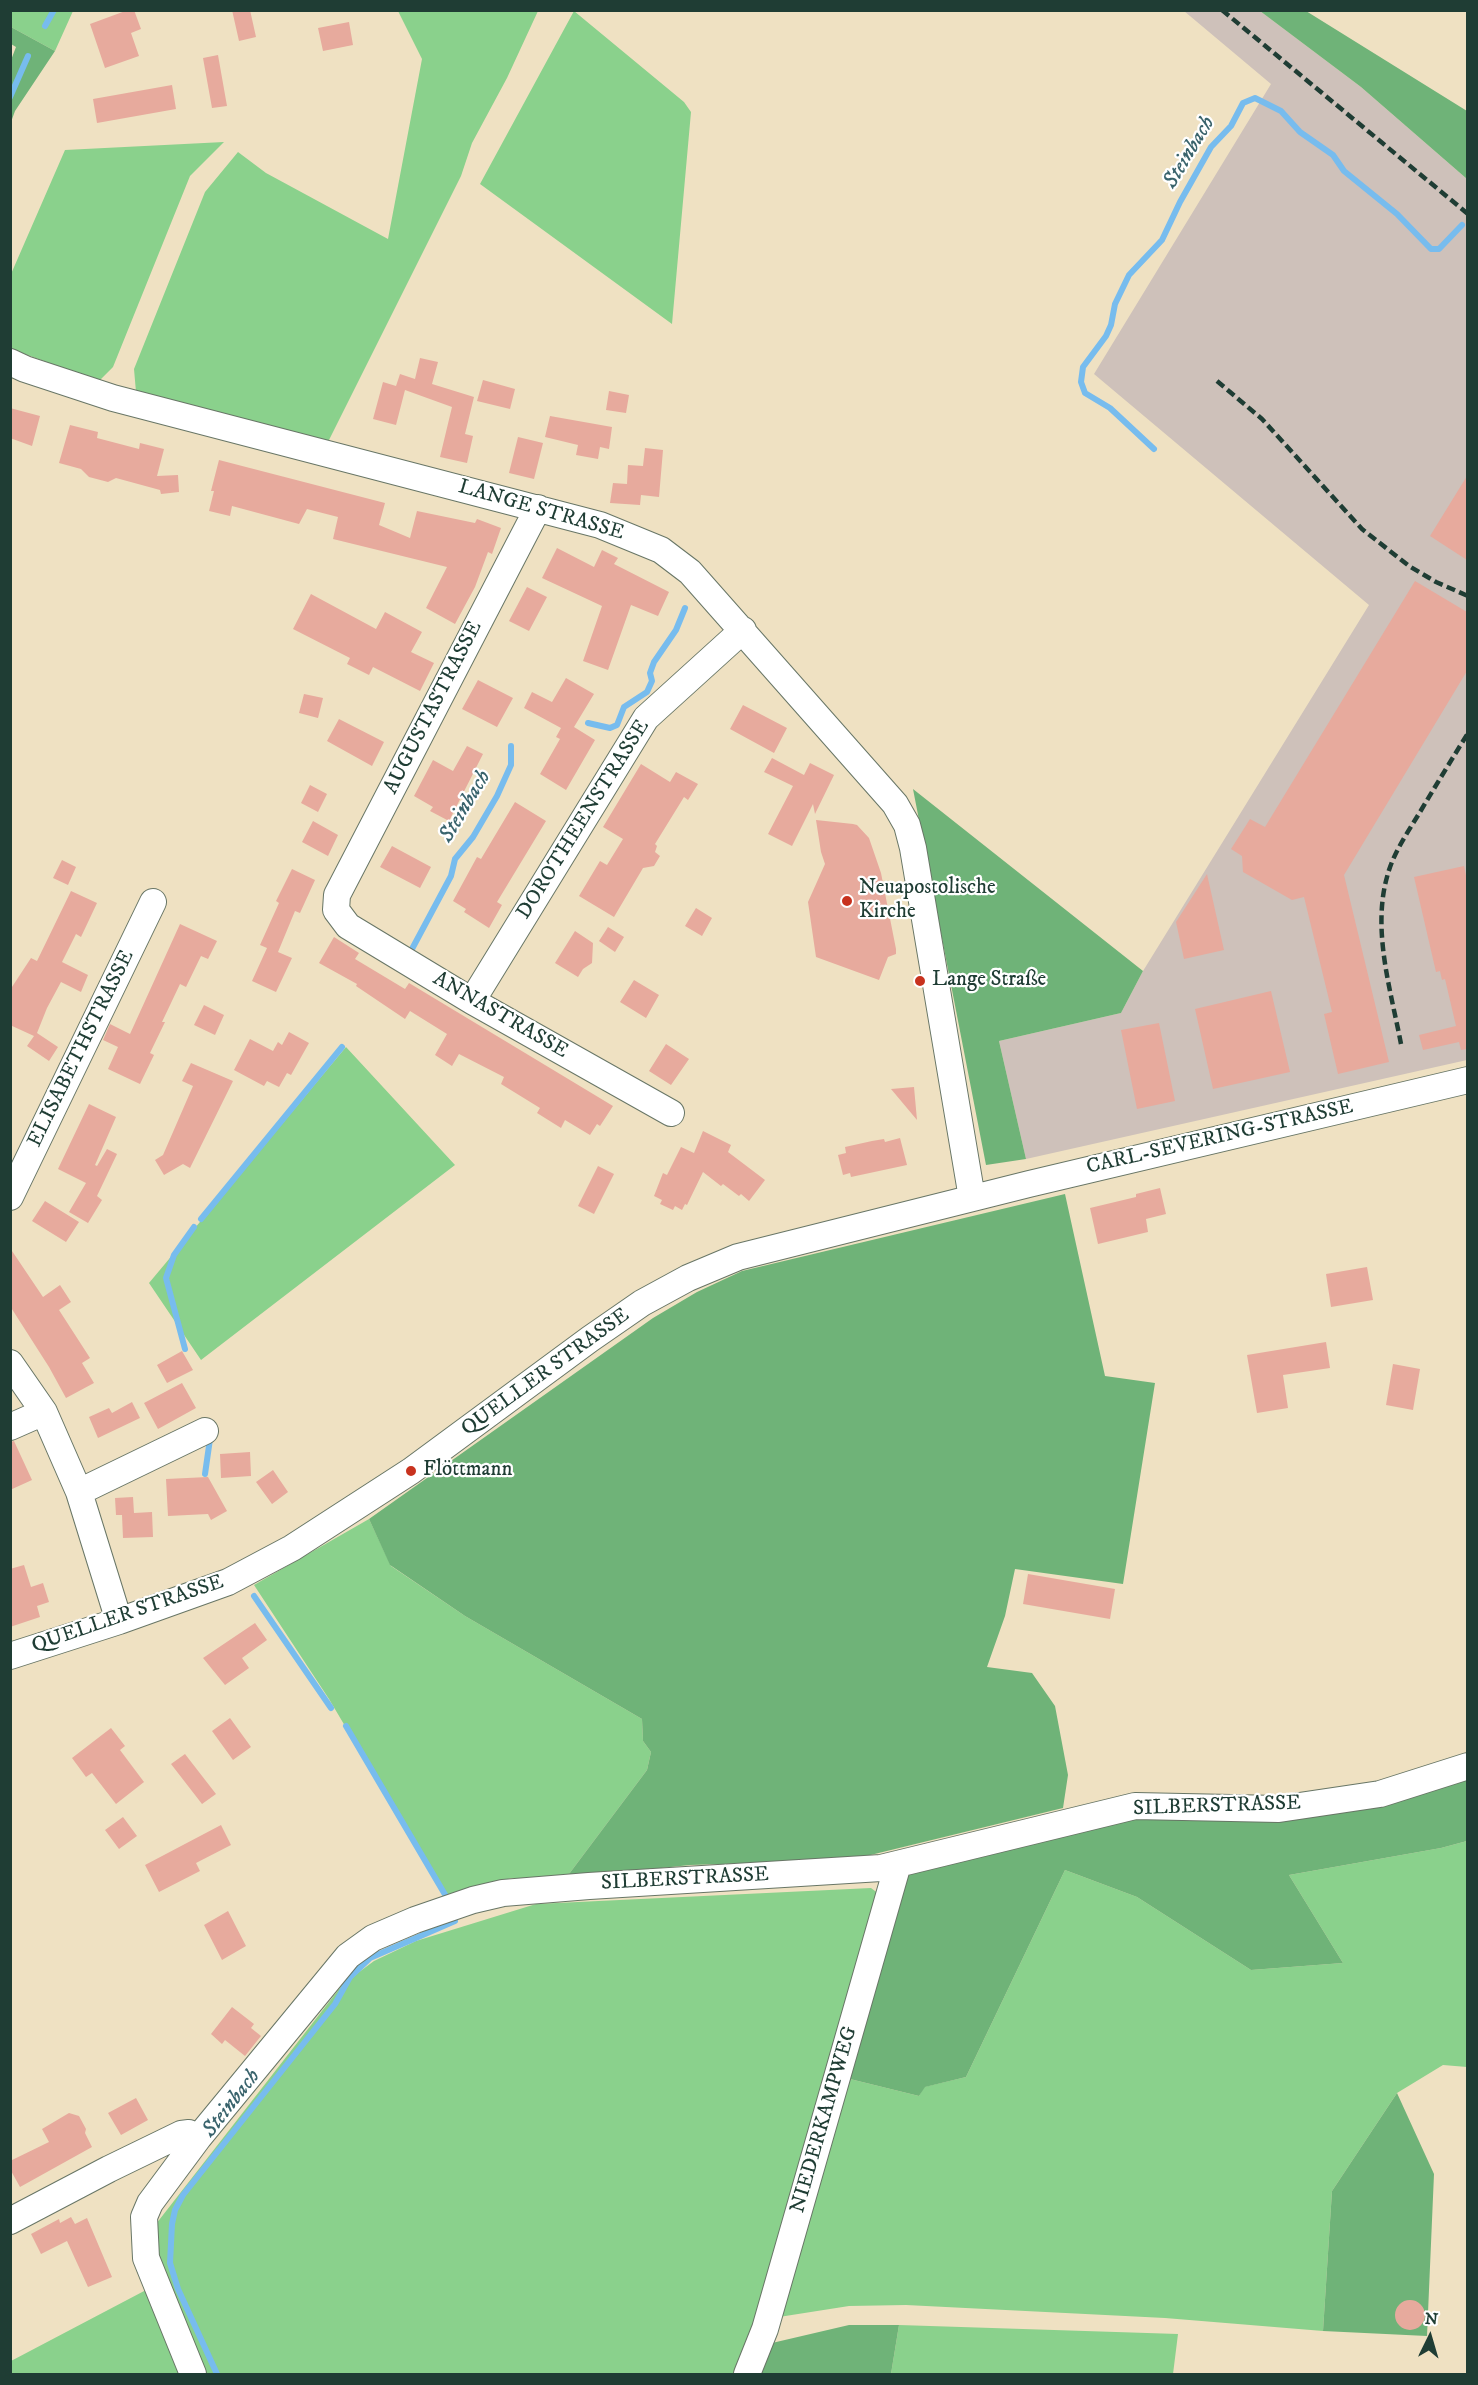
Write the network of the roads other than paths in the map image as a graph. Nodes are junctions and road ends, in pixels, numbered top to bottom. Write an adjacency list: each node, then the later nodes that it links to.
1 (10, 362): 2 (street, LANGE STRASSE)
2 (538, 508): 3 (street, LANGE STRASSE); 5 (street, AUGUSTASTRASSE)
3 (742, 630): 6 (street, DOROTHEENSTRASSE); 10 (street, LANGE STRASSE)
4 (153, 902): 9 (street, ELISABETHSTRASSE)
5 (336, 910): 6 (street, ANNASTRASSE)
6 (472, 1001): 8 (street, ANNASTRASSE)
7 (1467, 1080): 10 (street, CARL-SEVERING-STRASSE)
8 (671, 1113)
9 (10, 1197)
10 (972, 1198): 16 (street, QUELLER STRASSE)
11 (10, 1363): 12 (street)
12 (44, 1412): 13 (street); 15 (street)
13 (10, 1427)
14 (205, 1431): 15 (street)
15 (79, 1492): 16 (street)
16 (119, 1621): 17 (street, QUELLER STRASSE)
17 (10, 1656)
18 (1467, 1766): 19 (street, SILBERSTRASSE)
19 (898, 1864): 20 (street, SILBERSTRASSE); 23 (street, NIEDERKAMPWEG)
20 (199, 2138): 21 (street); 22 (street, SILBERSTRASSE)
21 (10, 2221)
22 (193, 2374)
23 (747, 2374)

